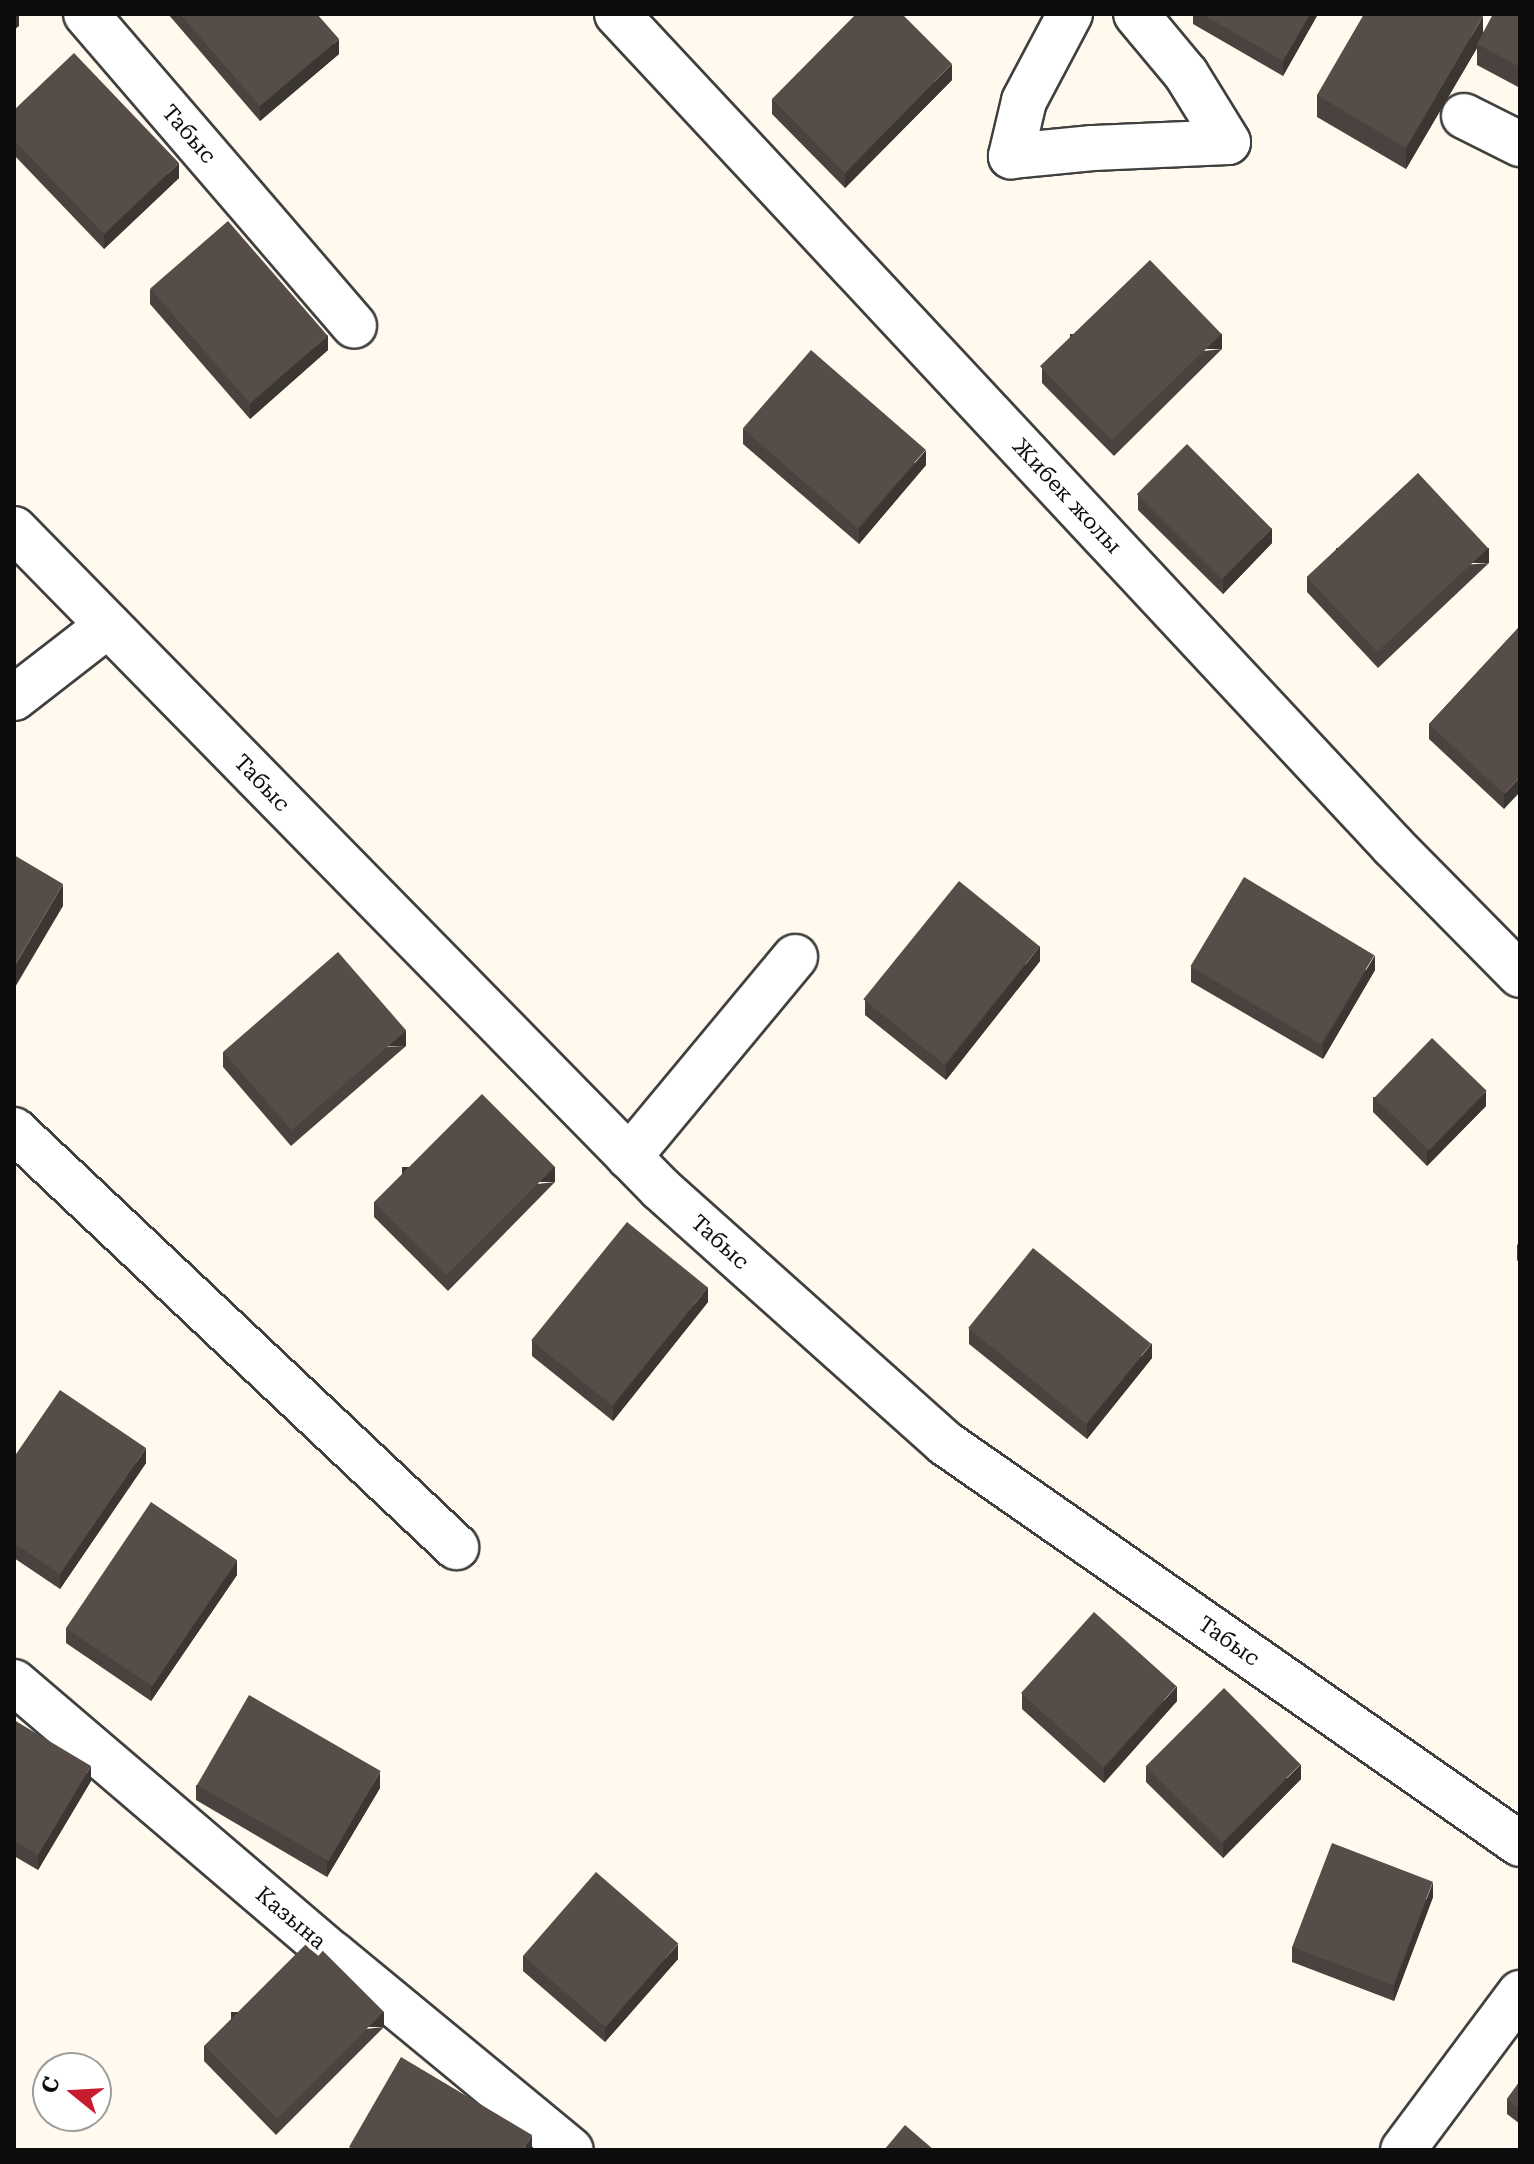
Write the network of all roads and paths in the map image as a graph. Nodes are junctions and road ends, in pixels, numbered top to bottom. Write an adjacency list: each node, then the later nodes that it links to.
1 (86, 14): 7 (street, Табыс)
2 (617, 14): 12 (street, Жибек жолы)
3 (1070, 14): 4 (street)
4 (1136, 14)
5 (1464, 116): 6 (street)
6 (1520, 144)
7 (354, 326)
8 (14, 529): 9 (street, Табыс)
9 (108, 625): 10 (street); 14 (street, Табыс)
10 (14, 698)
11 (795, 957): 14 (street)
12 (1520, 975)
13 (14, 1130): 15 (street)
14 (629, 1157): 17 (street, Табыс)
15 (456, 1547)
16 (14, 1682): 19 (street, Казына)
17 (1520, 1844)
18 (1520, 1993): 20 (street)
19 (571, 2150)
20 (1403, 2150)

